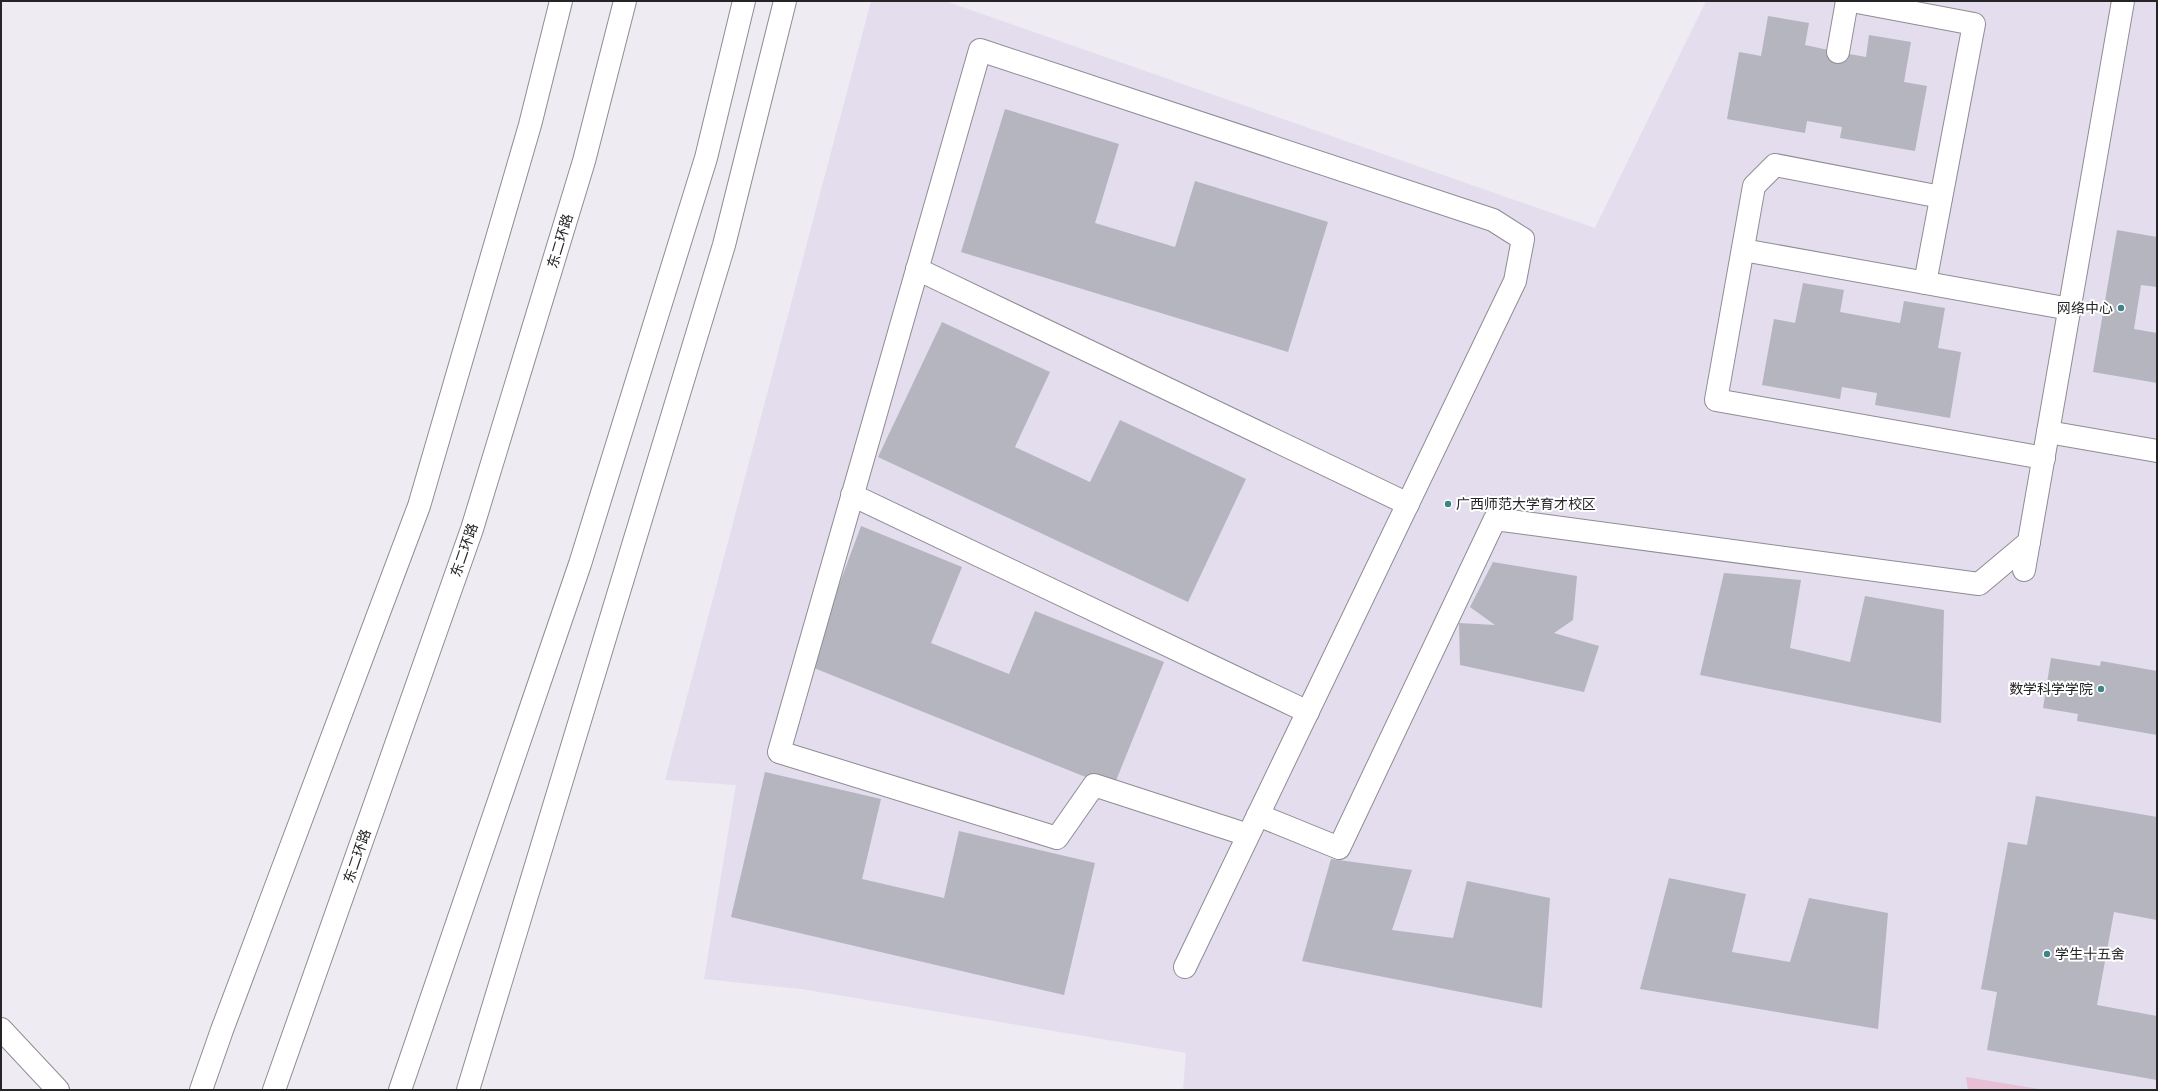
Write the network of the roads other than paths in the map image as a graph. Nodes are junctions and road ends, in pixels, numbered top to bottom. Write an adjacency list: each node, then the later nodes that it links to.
1 (561, 1): 28 (main road)
2 (625, 1): 29 (main road, 东二环路)
3 (744, 1): 30 (main road)
4 (785, 1): 31 (main road)
5 (1847, 1): 9 (main road)
6 (1852, 1): 8 (main road)
7 (2123, 1): 14 (main road)
8 (1918, 7): 10 (main road)
9 (1838, 52)
10 (1941, 196): 11 (main road); 13 (main road)
11 (1743, 250): 13 (main road); 17 (main road)
12 (917, 268): 18 (main road); 19 (main road); 19 (main road)
13 (1925, 283): 14 (main road)
14 (2070, 308): 15 (main road)
15 (2048, 432): 16 (main road); 17 (main road)
16 (2157, 451)
17 (2044, 458): 20 (main road)
18 (852, 495): 22 (main road); 24 (main road)
19 (1408, 504): 22 (main road)
20 (2029, 542): 21 (main road); 23 (main road)
21 (2024, 570)
22 (1308, 712): 23 (main road)
23 (1258, 815): 24 (main road)
24 (1248, 835): 25 (main road)
25 (1185, 967)
26 (1, 1029): 27 (main road)
27 (58, 1090)
28 (201, 1090)
29 (274, 1090)
30 (400, 1090)
31 (468, 1090)

